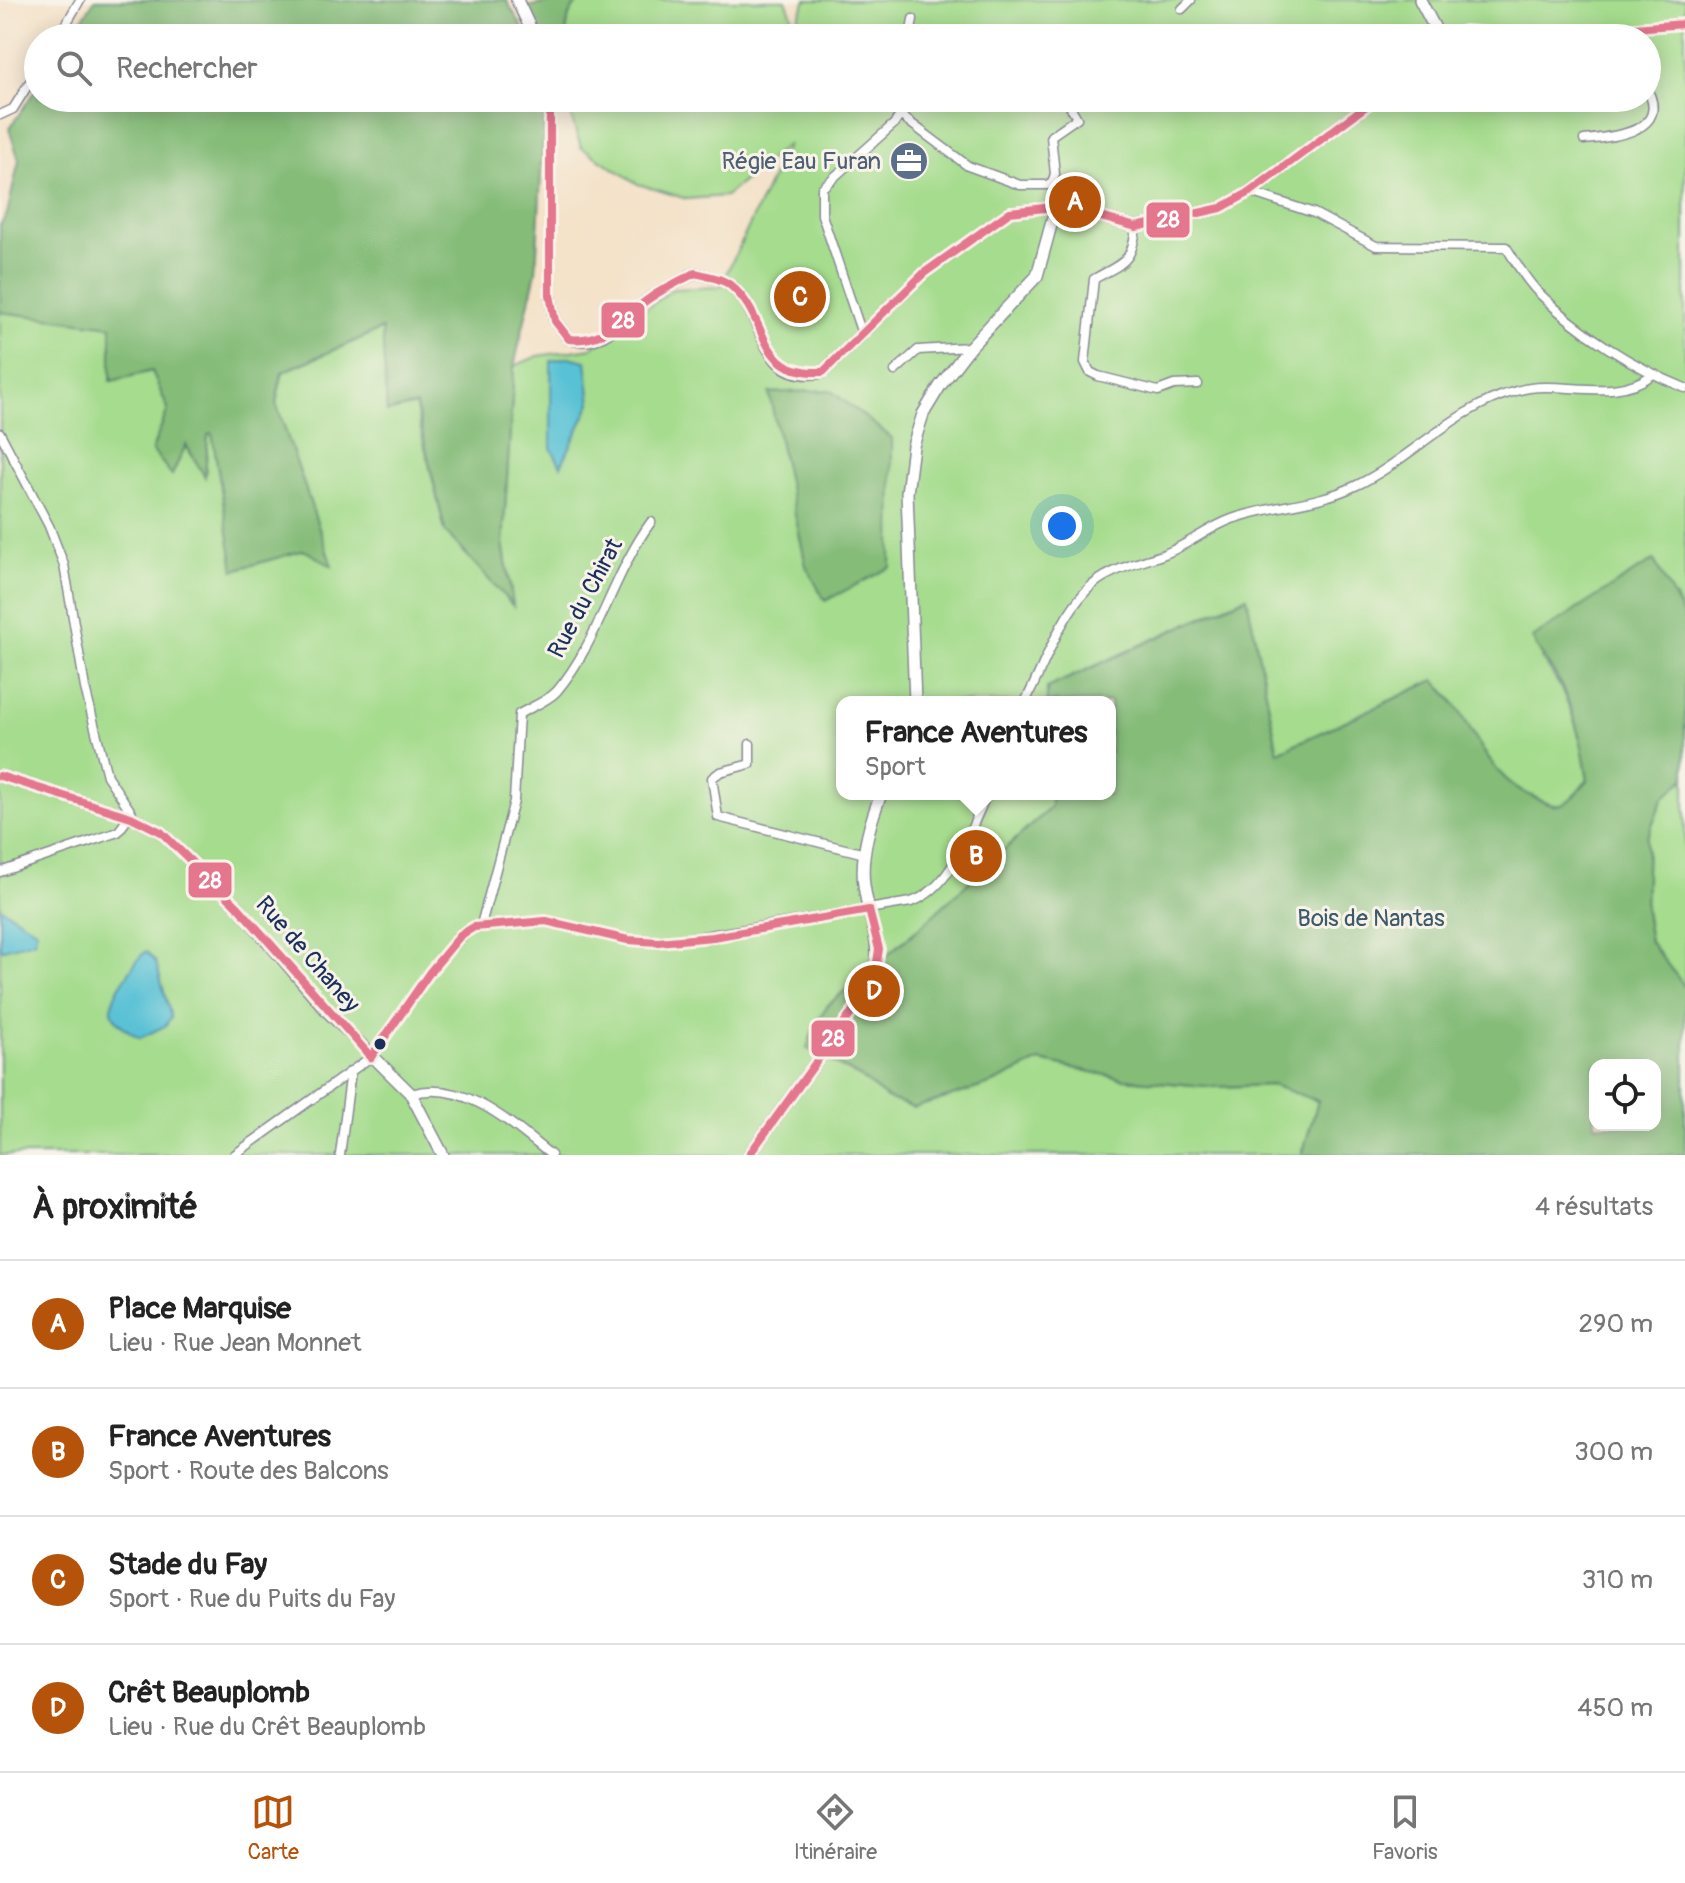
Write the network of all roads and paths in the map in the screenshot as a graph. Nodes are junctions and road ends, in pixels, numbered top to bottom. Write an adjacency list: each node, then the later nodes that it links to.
1 (80, 0): 7 (street)
2 (517, 0): 8 (street)
3 (1191, 0): 5 (street)
4 (1420, 0): 10 (street)
5 (1182, 9)
6 (913, 19): 9 (street)
7 (66, 24)
8 (528, 24)
9 (912, 24)
10 (1433, 24)
11 (1685, 25): 12 (street)
12 (1661, 27)
13 (24, 91): 19 (street)
14 (550, 112): 26 (street)
15 (900, 112): 20 (street)
16 (1073, 112): 22 (street)
17 (1358, 112): 23 (street)
18 (1652, 112): 21 (street)
19 (0, 115)
20 (900, 115): 22 (street); 26 (street)
21 (1584, 140)
22 (1051, 185): 24 (street)
23 (1250, 192): 25 (street); 29 (street)
24 (1059, 207): 25 (street); 26 (street); 27 (street)
25 (1136, 227): 30 (street)
26 (861, 331)
27 (970, 347): 28 (street); 34 (street)
28 (895, 371)
29 (1652, 375): 31 (street); 35 (street)
30 (1198, 384)
31 (1685, 388)
32 (0, 433): 40 (street)
33 (651, 522): 44 (street, Rue du Chirat)
34 (915, 696)
35 (1028, 696)
36 (750, 744): 41 (street)
37 (0, 776): 40 (street, Rue de Chaney)
38 (879, 800): 41 (street)
39 (984, 800): 43 (street)
40 (131, 817): 42 (street); 45 (street, Rue de Chaney)
41 (865, 854): 43 (street)
42 (0, 872)
43 (869, 910): 44 (street); 52 (street)
44 (481, 925): 45 (street)
45 (371, 1057): 46 (street); 47 (street, Rue de Chaney)
46 (351, 1071): 48 (street); 49 (street)
47 (411, 1094): 50 (street, Rue de Chaney); 51 (street)
48 (234, 1155)
49 (340, 1155)
50 (443, 1155)
51 (551, 1155)
52 (749, 1155)

